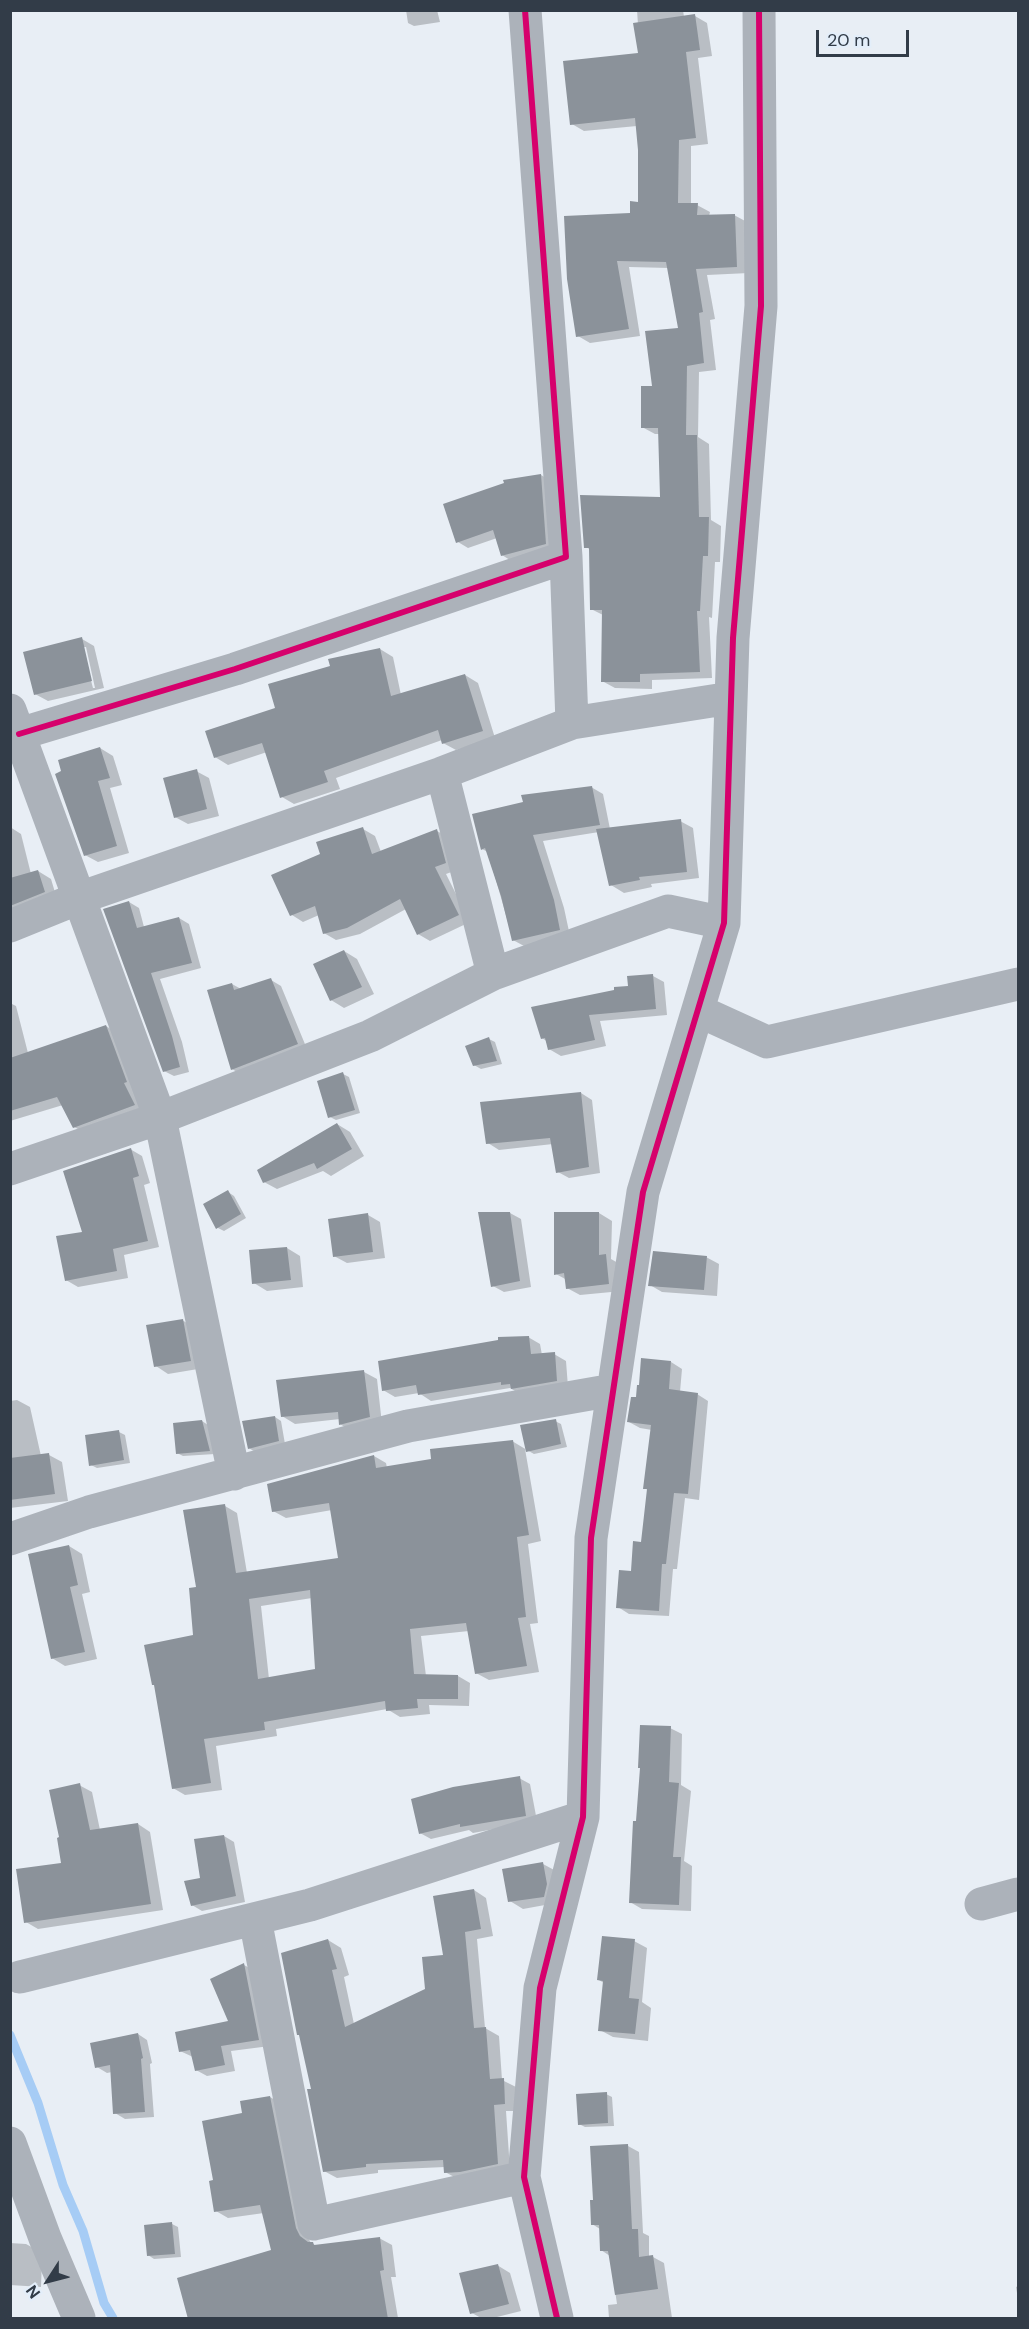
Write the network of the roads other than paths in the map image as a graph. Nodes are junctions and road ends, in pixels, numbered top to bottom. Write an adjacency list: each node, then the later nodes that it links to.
1 (525, 10): 3 (street)
2 (759, 10): 4 (street)
3 (566, 557): 5 (street); 6 (street)
4 (731, 698): 6 (street); 9 (street)
5 (15, 722): 8 (street)
6 (572, 723): 7 (street)
7 (442, 773): 8 (street); 11 (street)
8 (79, 898): 10 (street); 14 (street)
9 (724, 923): 11 (street); 13 (street)
10 (10, 926)
11 (493, 974): 14 (street)
12 (1018, 984): 13 (street)
13 (699, 1011): 16 (street)
14 (159, 1118): 15 (street); 17 (street)
15 (10, 1169)
16 (613, 1390): 17 (street); 19 (street)
17 (234, 1474): 18 (street)
18 (10, 1539)
19 (584, 1816): 22 (street); 25 (street)
20 (1018, 1894): 21 (street)
21 (981, 1904)
22 (255, 1919): 23 (street); 25 (street)
23 (20, 1977)
24 (10, 2143): 26 (street)
25 (524, 2177): 27 (street)
26 (79, 2319)
27 (557, 2319)

